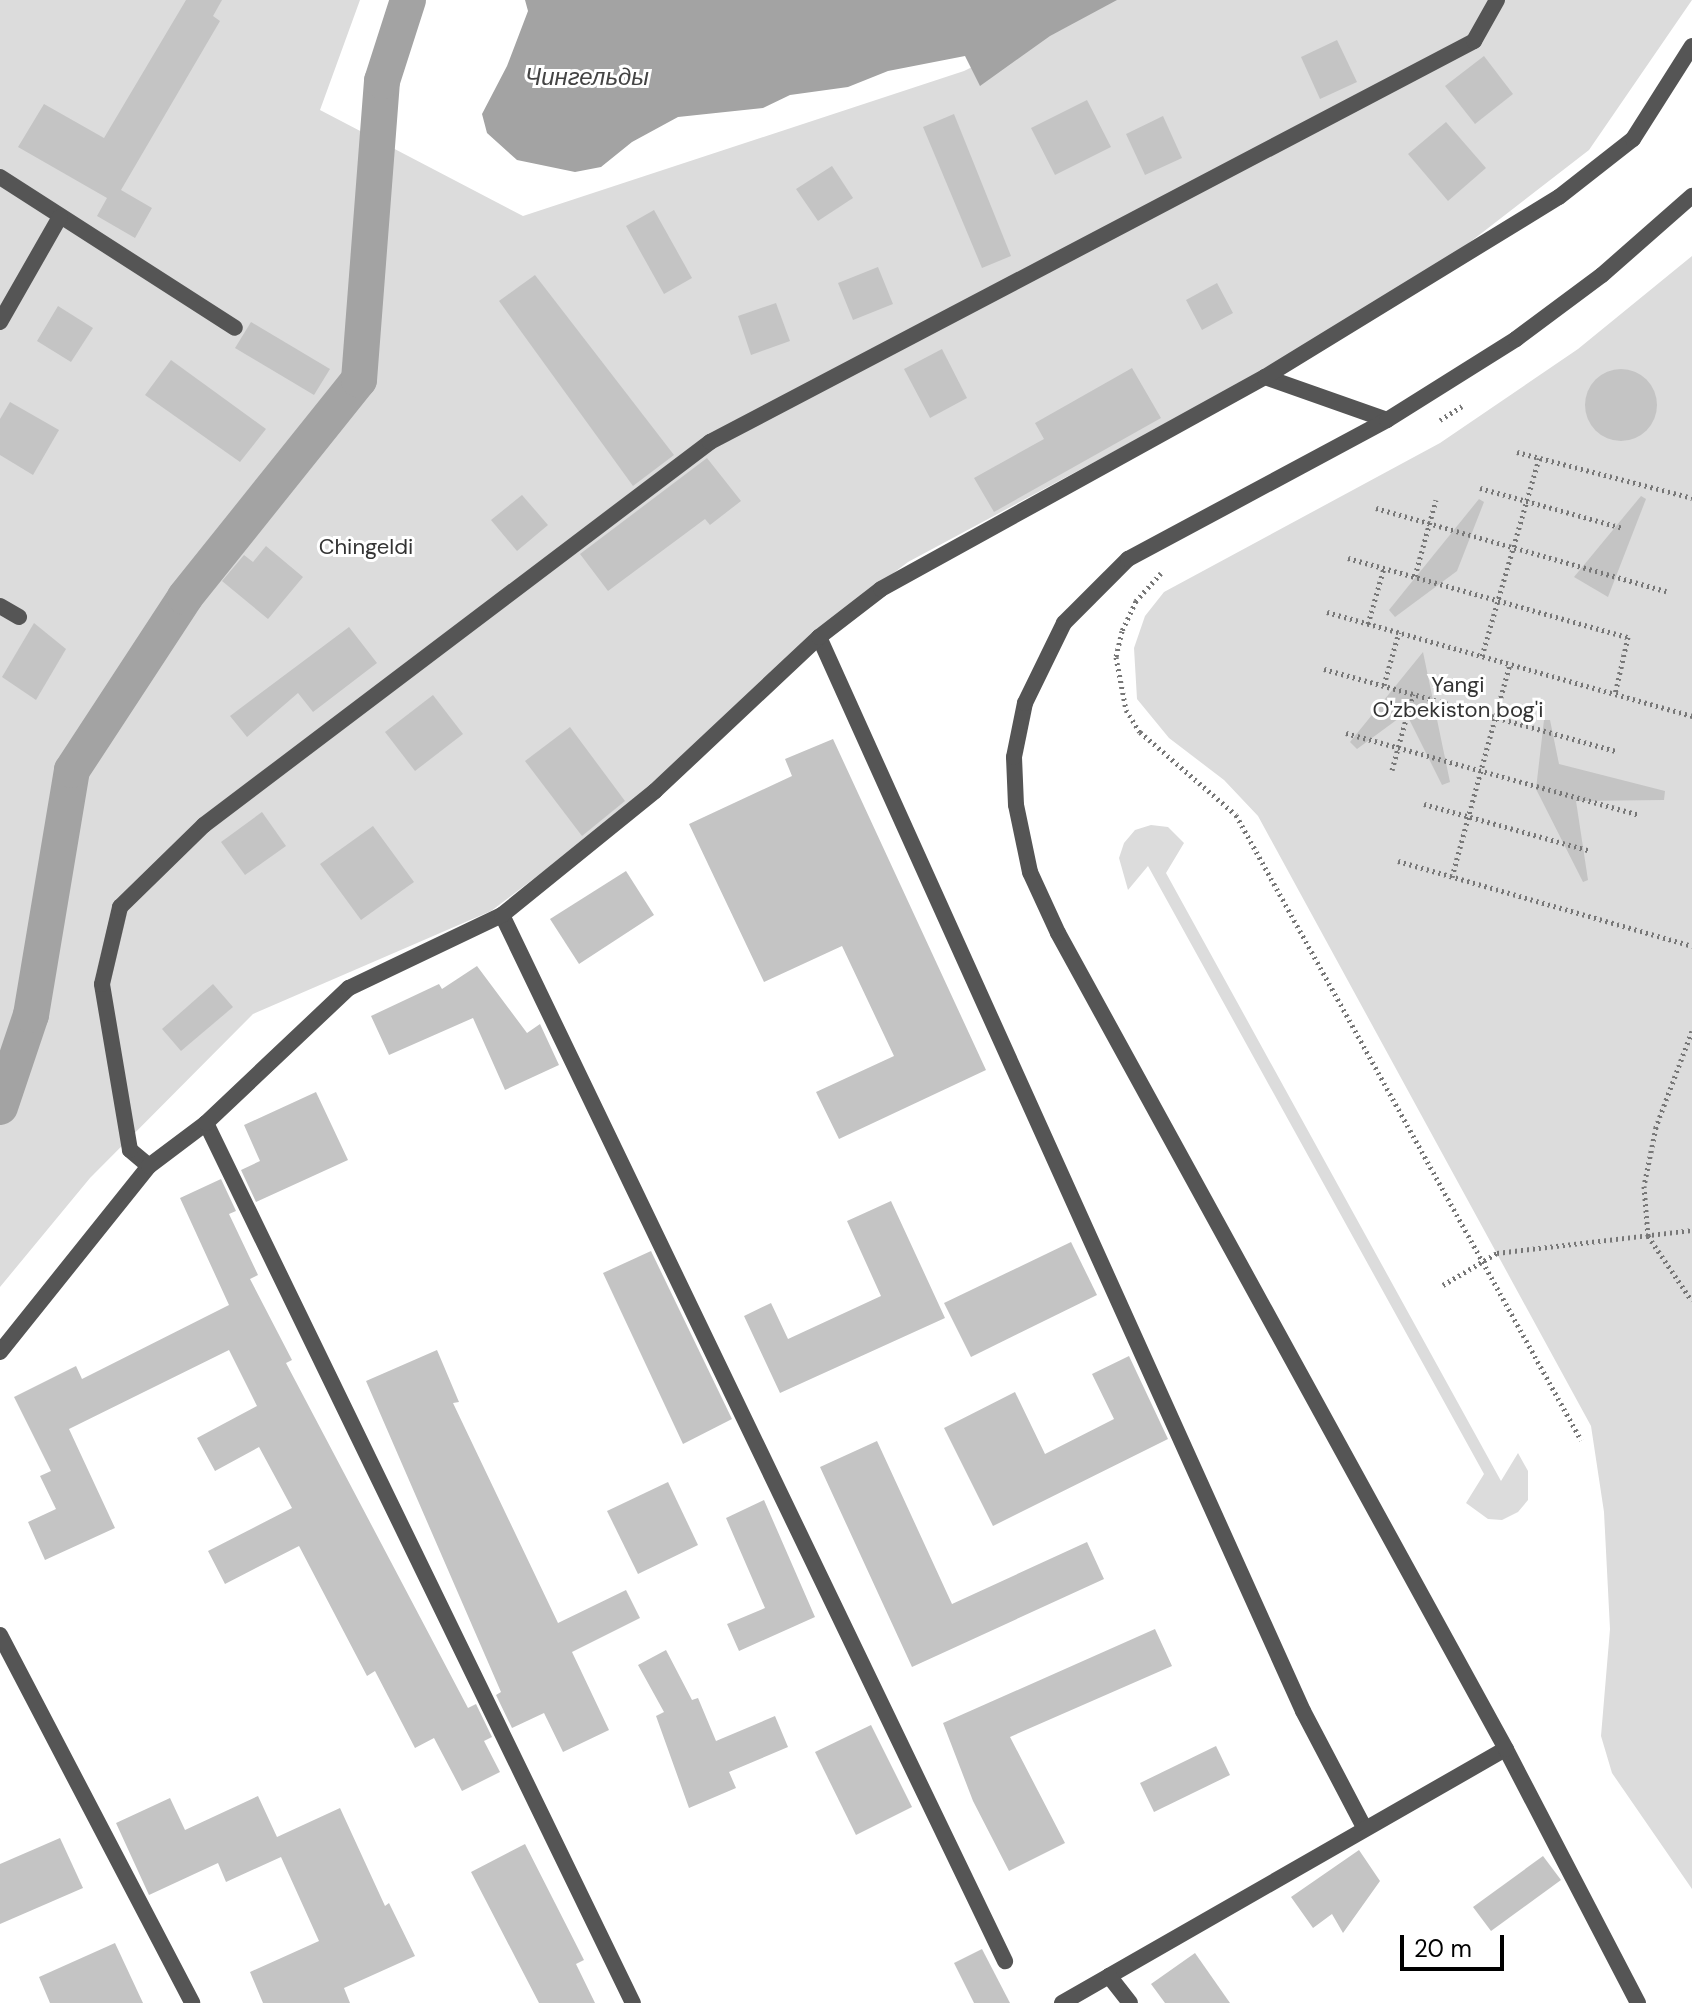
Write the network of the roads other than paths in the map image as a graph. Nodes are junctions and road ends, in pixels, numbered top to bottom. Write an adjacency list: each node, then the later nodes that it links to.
1 (1497, 0): 15 (street)
2 (1692, 46): 8 (street)
3 (0, 177): 5 (street)
4 (1692, 196): 9 (street)
5 (60, 217): 6 (street); 7 (street)
6 (0, 322)
7 (235, 328)
8 (1265, 377): 9 (street); 12 (street)
9 (1387, 420): 18 (street)
10 (0, 606): 11 (street)
11 (19, 617)
12 (819, 637): 13 (street); 19 (street)
13 (502, 915): 14 (street); 20 (street)
14 (206, 1123): 15 (street); 23 (street)
15 (149, 1166): 16 (street)
16 (0, 1352)
17 (0, 1635): 22 (street)
18 (1506, 1749): 19 (street); 26 (street)
19 (1365, 1829): 21 (street)
20 (1005, 1961)
21 (1109, 1976): 24 (street); 25 (street)
22 (192, 2003)
23 (633, 2003)
24 (1062, 2003)
25 (1130, 2003)
26 (1638, 2003)

